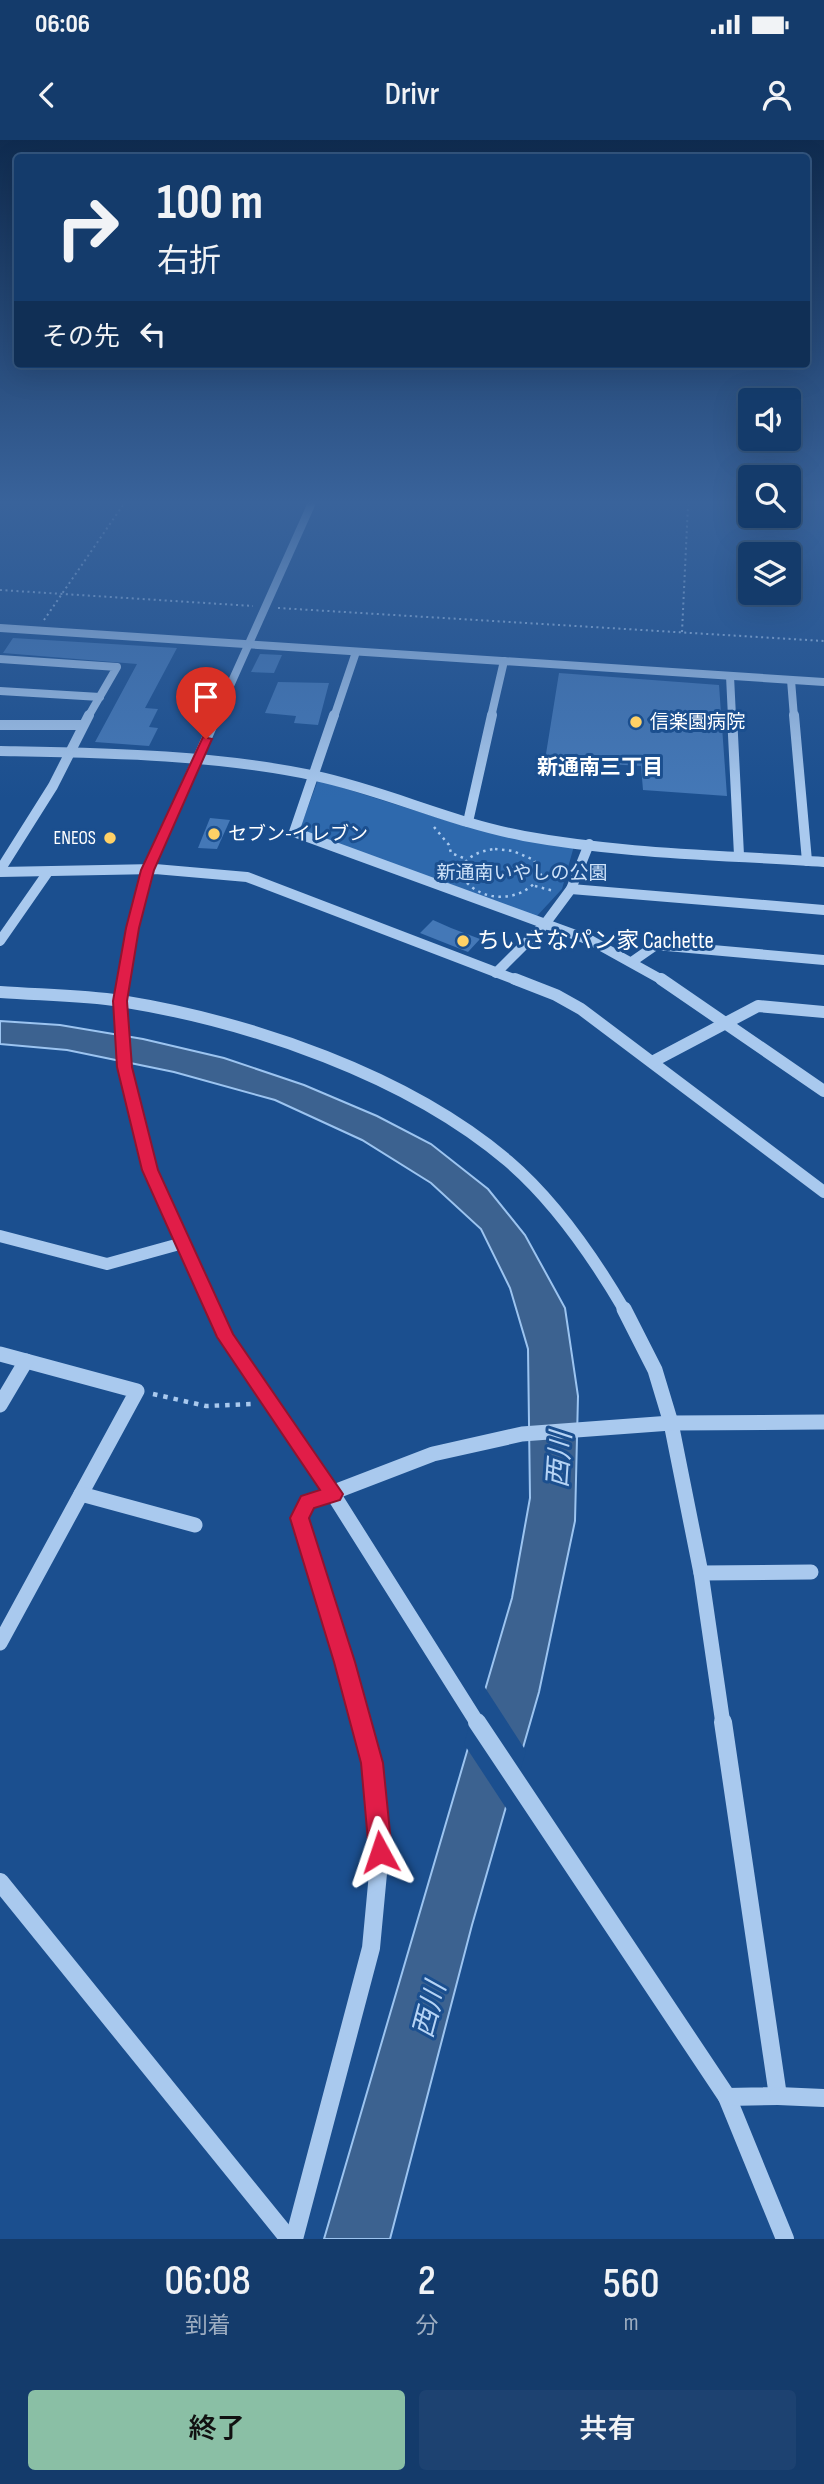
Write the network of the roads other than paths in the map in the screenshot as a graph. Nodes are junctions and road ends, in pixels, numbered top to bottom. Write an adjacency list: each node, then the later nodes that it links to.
1 (267, 603): 3 (street)
2 (0, 628): 3 (street)
3 (249, 644): 4 (street); 16 (street)
4 (356, 652): 6 (street); 17 (street)
5 (0, 659): 11 (street)
6 (504, 661): 7 (street); 18 (street)
7 (730, 676): 8 (street); 20 (street)
8 (791, 680): 9 (street); 21 (street)
9 (824, 682)
10 (0, 691): 11 (street)
11 (100, 697): 13 (street)
12 (0, 725): 13 (street)
13 (83, 725): 15 (street)
14 (0, 751): 15 (street)
15 (70, 752): 16 (street); 24 (street)
16 (197, 760): 17 (street); 23 (street)
17 (315, 776): 18 (street); 28 (street)
18 (468, 821): 19 (street)
19 (589, 844): 20 (street); 26 (street)
20 (739, 856): 21 (street)
21 (807, 860): 22 (street)
22 (824, 862)
23 (148, 870): 25 (street); 32 (street); 34 (street)
24 (0, 871): 25 (street)
25 (48, 872): 29 (street)
26 (571, 889): 27 (street); 28 (street)
27 (824, 910)
28 (544, 924): 31 (street); 32 (street)
29 (0, 941)
30 (824, 960): 31 (street)
31 (633, 961): 36 (street)
32 (496, 973): 37 (street)
33 (0, 992): 34 (street)
34 (120, 1001): 41 (street); 46 (street)
35 (824, 1012): 36 (street)
36 (725, 1021): 37 (street); 38 (street)
37 (652, 1062): 39 (street)
38 (824, 1091)
39 (824, 1192)
40 (0, 1236): 41 (street)
41 (183, 1243): 48 (street)
42 (0, 1354): 43 (street)
43 (26, 1361): 44 (street); 47 (street)
44 (0, 1405)
45 (824, 1422): 46 (street)
46 (671, 1423): 48 (street); 51 (street)
47 (81, 1494): 49 (street); 52 (street)
48 (333, 1494): 53 (street); 59 (street)
49 (195, 1525)
50 (811, 1572): 51 (street)
51 (701, 1573): 56 (street)
52 (0, 1643)
53 (460, 1695): 54 (street)
54 (540, 1814): 57 (street)
55 (0, 1882): 59 (street)
56 (779, 2096): 57 (street); 58 (street)
57 (727, 2097): 60 (street)
58 (824, 2098)
59 (291, 2239)
60 (785, 2239)

